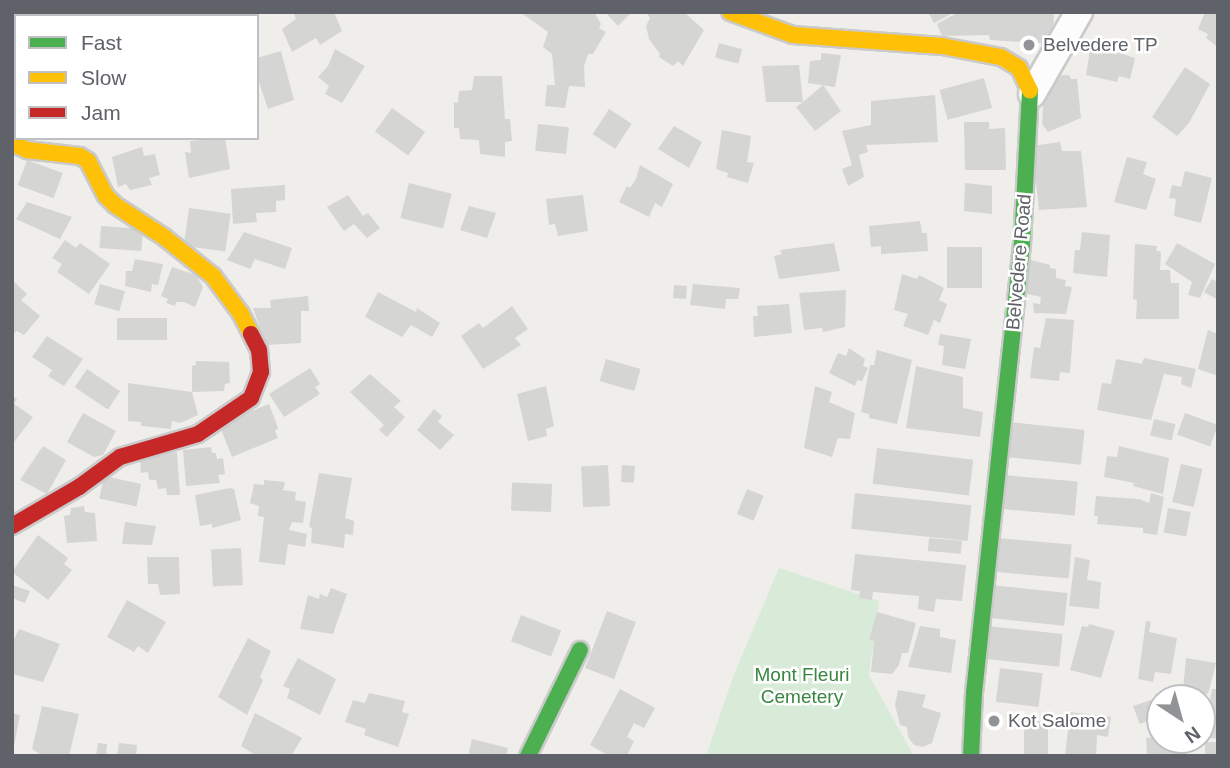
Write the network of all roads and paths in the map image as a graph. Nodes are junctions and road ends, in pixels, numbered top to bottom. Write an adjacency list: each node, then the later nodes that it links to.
1 (730, 12): 3 (street)
2 (1079, 12): 3 (street)
3 (1032, 94): 8 (street, Belvedere Road)
4 (12, 143): 5 (street)
5 (12, 526)
6 (580, 650): 7 (street)
7 (528, 756)
8 (971, 756)

